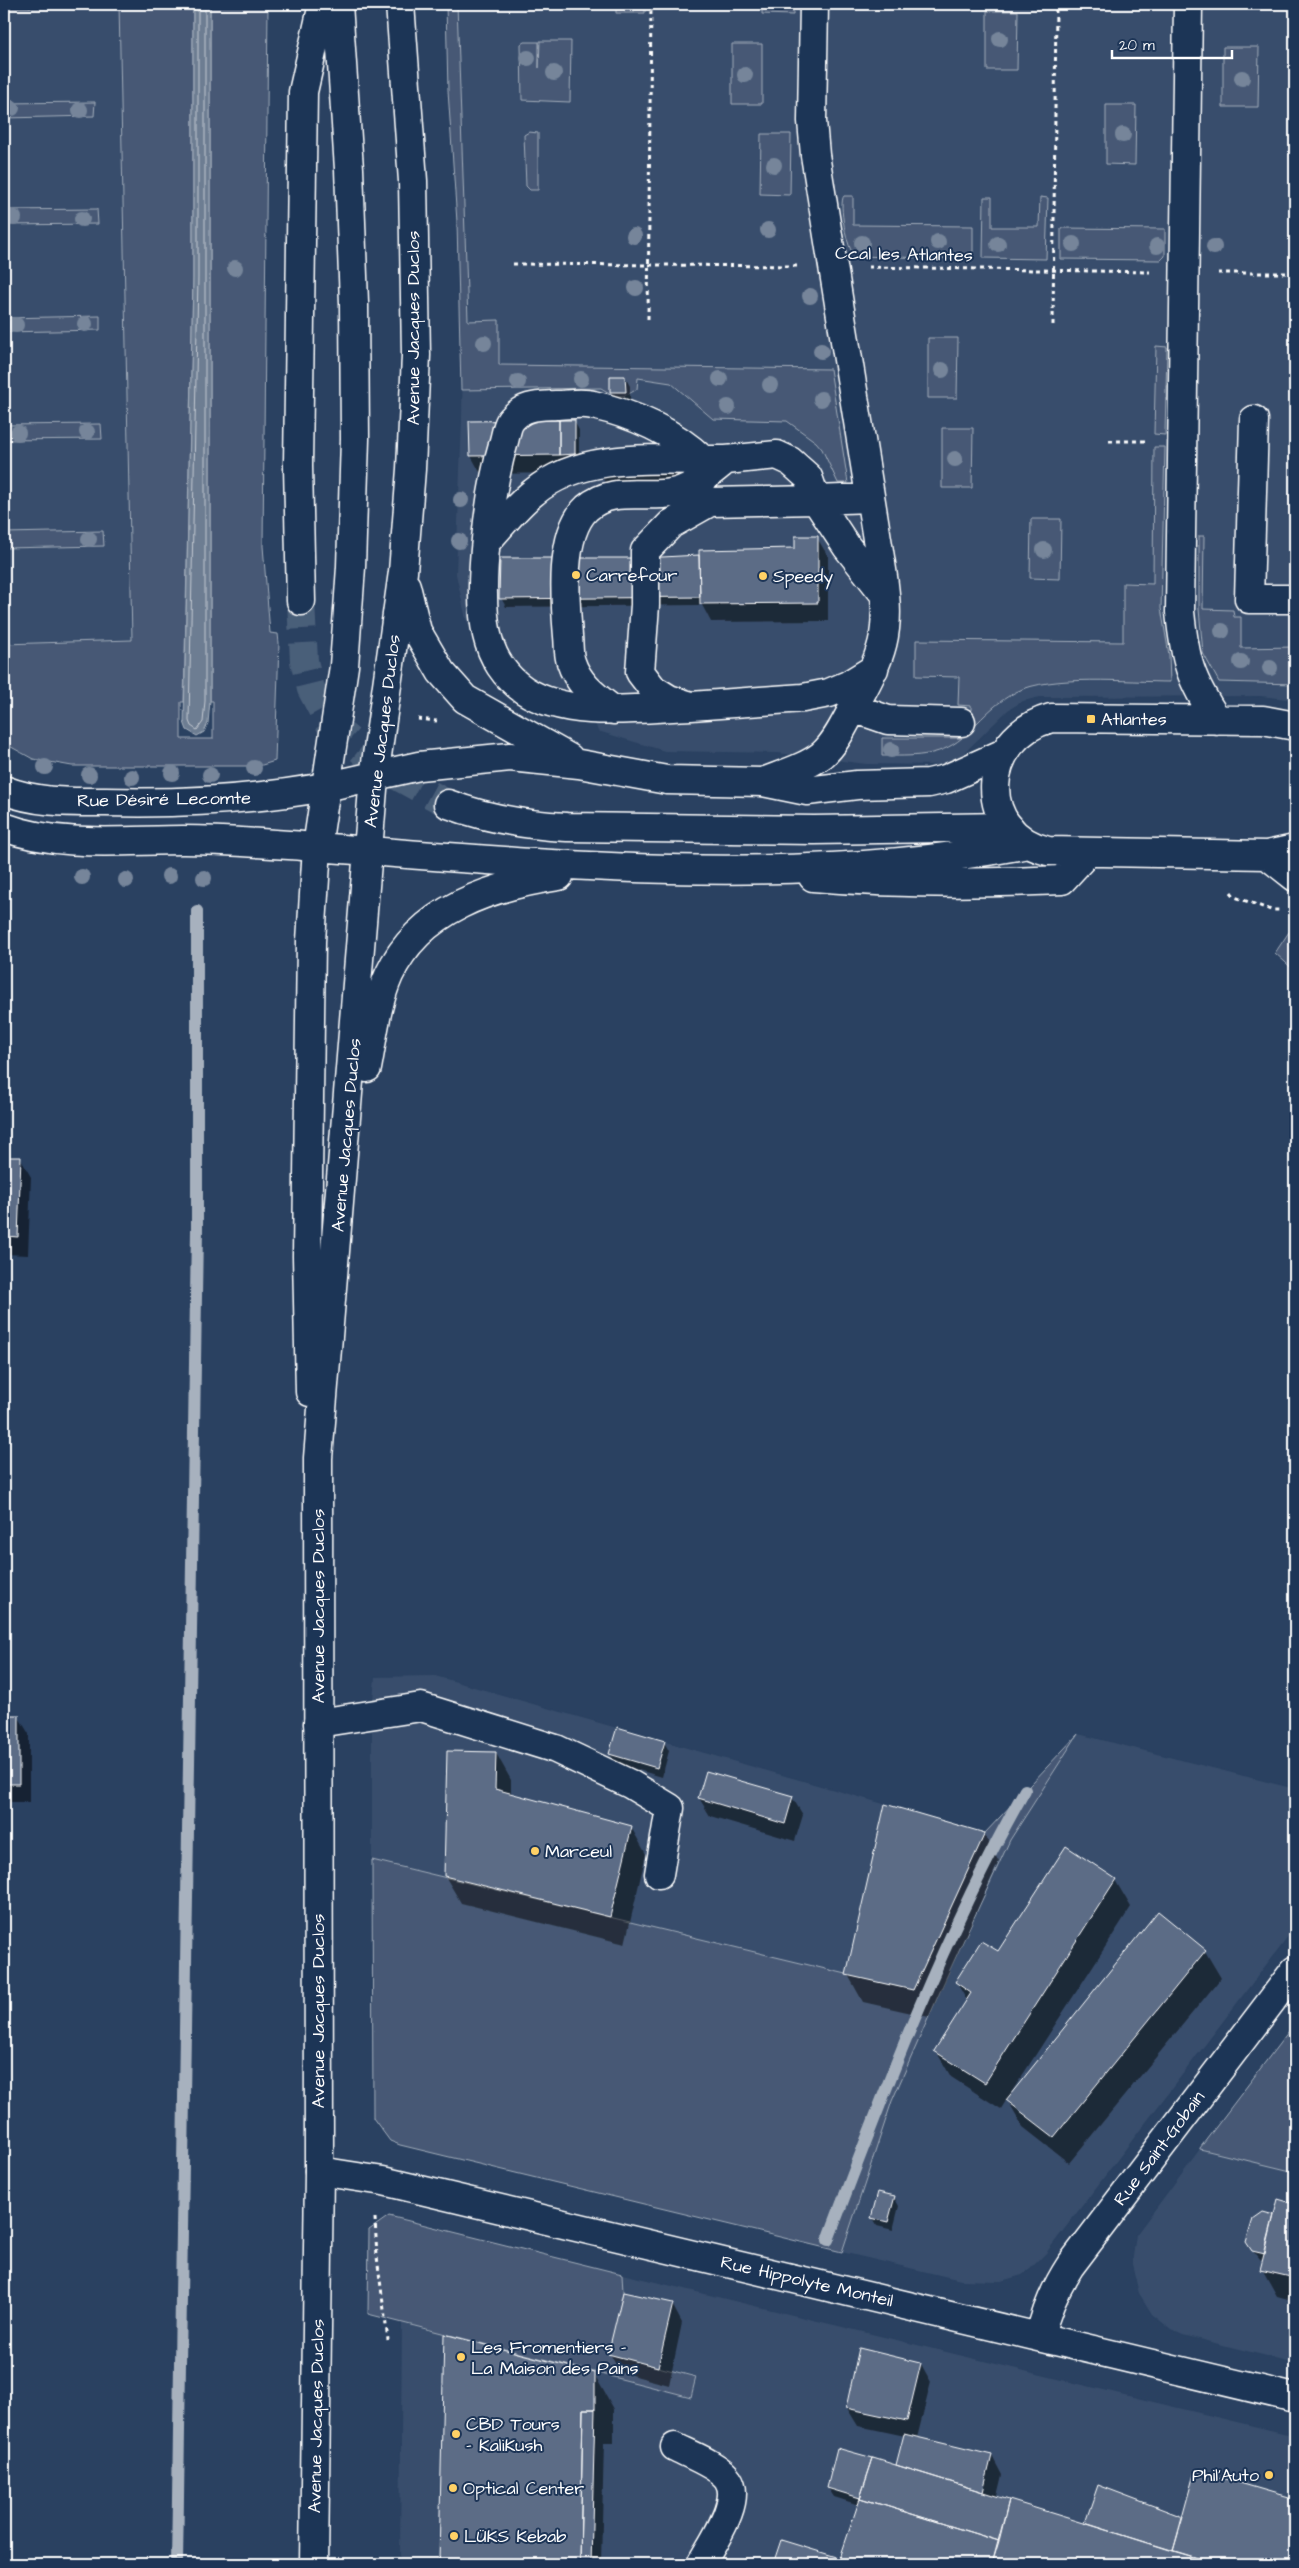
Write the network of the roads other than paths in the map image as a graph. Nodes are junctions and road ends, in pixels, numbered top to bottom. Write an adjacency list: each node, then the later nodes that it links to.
1 (323, 4): 14 (main road)
2 (338, 4): 26 (main road, Avenue Jacques Duclos)
3 (400, 4): 11 (main road, Avenue Jacques Duclos)
4 (814, 4): 8 (main road)
5 (1188, 4): 19 (main road)
6 (1254, 420): 13 (main road)
7 (715, 460): 9 (main road); 10 (main road); 10 (main road); 18 (main road)
8 (870, 498): 9 (main road); 12 (main road)
9 (816, 500): 12 (main road); 16 (main road)
10 (486, 542): 18 (main road)
11 (403, 572): 23 (main road); 24 (main road, Avenue Jacques Duclos)
12 (886, 596): 15 (main road)
13 (1295, 600)
14 (301, 601)
15 (875, 669): 16 (main road); 17 (main road)
16 (691, 706): 18 (main road)
17 (853, 708): 20 (main road); 25 (main road)
18 (612, 710)
19 (1217, 720): 21 (main road); 22 (main road)
20 (961, 722)
21 (1295, 726)
22 (1002, 754): 25 (main road); 30 (main road)
23 (579, 764): 24 (main road, Rue Désiré Lecomte); 25 (main road)
24 (374, 776): 26 (main road, Rue Désiré Lecomte); 33 (main road, Avenue Jacques Duclos)
25 (763, 782)
26 (325, 787): 27 (main road, Rue Désiré Lecomte); 31 (main road, Avenue Jacques Duclos)
27 (4, 790)
28 (448, 804): 30 (main road)
29 (4, 828): 31 (main road)
30 (1018, 836): 34 (main road); 37 (main road)
31 (317, 847): 33 (main road); 40 (main road, Avenue Jacques Duclos)
32 (1295, 849): 35 (main road)
33 (367, 851): 36 (main road); 39 (main road, Avenue Jacques Duclos)
34 (1087, 853): 35 (main road); 37 (main road)
35 (1267, 855): 38 (main road)
36 (618, 868): 37 (main road); 39 (main road)
37 (762, 870)
38 (1295, 877)
39 (336, 1257): 40 (main road, Avenue Jacques Duclos)
40 (318, 1458): 41 (main road, Avenue Jacques Duclos)
41 (318, 1723): 42 (main road); 44 (main road, Avenue Jacques Duclos)
42 (659, 1874)
43 (1295, 1970): 45 (main road, Rue Saint-Gobain)
44 (319, 2171): 45 (main road, Rue Hippolyte Monteil); 48 (main road, Avenue Jacques Duclos)
45 (1040, 2336): 46 (main road, Rue Hippolyte Monteil)
46 (1295, 2398)
47 (675, 2446): 49 (main road)
48 (314, 2564)
49 (701, 2564)

